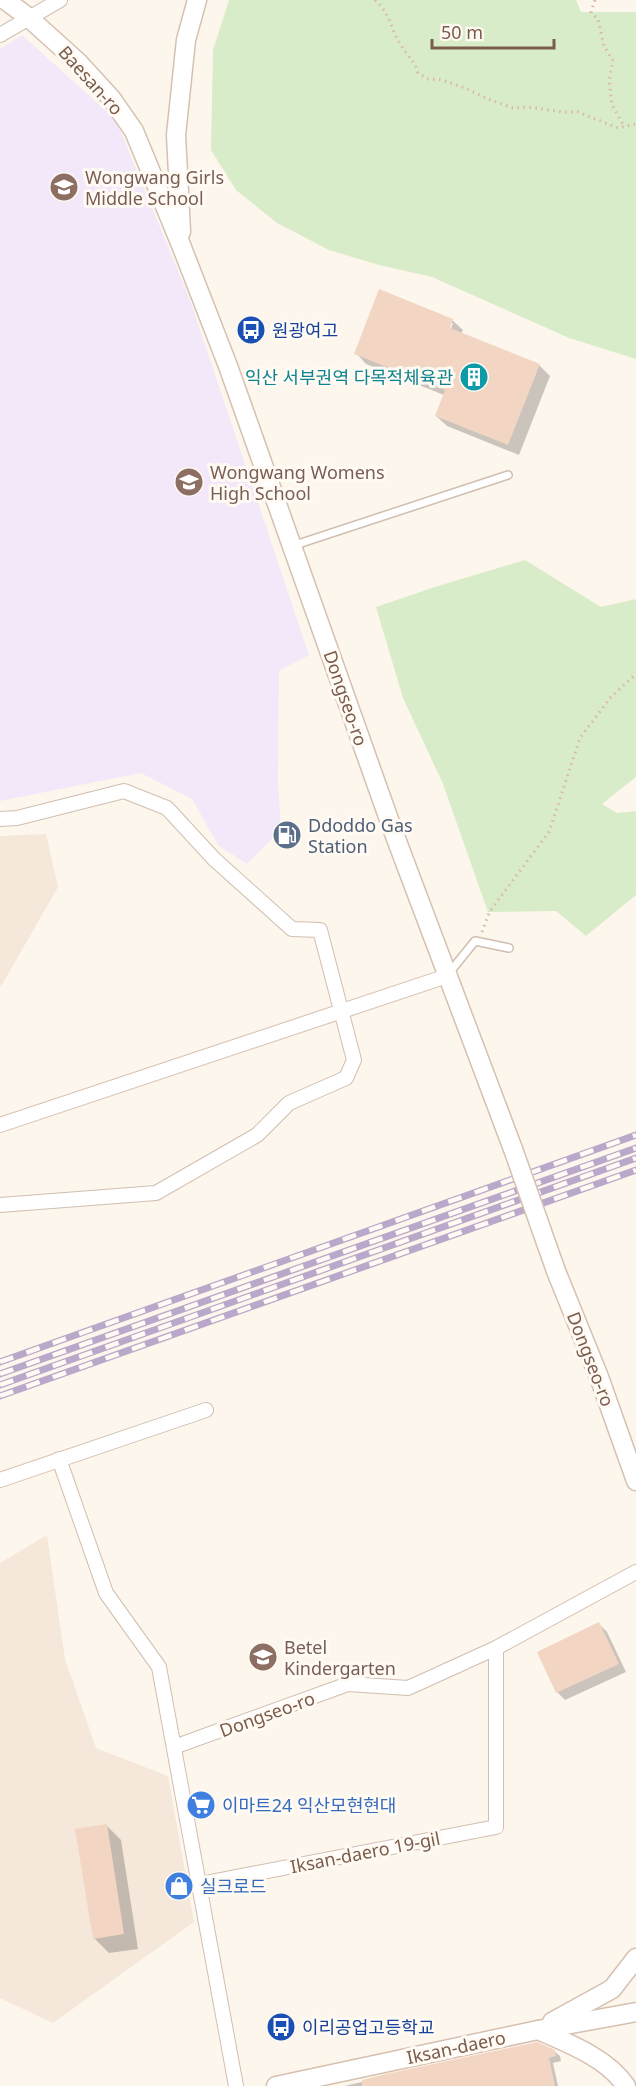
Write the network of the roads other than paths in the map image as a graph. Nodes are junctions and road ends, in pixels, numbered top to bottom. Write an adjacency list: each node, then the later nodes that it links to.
1 (5, 0): 4 (street, Baesan-ro)
2 (60, 0): 4 (street)
3 (197, 0): 6 (street)
4 (28, 17): 5 (street); 6 (street, Baesan-ro)
5 (0, 35)
6 (181, 245): 8 (street, Dongseo-ro)
7 (508, 475): 8 (lane)
8 (292, 546): 11 (street, Dongseo-ro)
9 (0, 819): 12 (street)
10 (508, 948): 11 (lane)
11 (447, 976): 12 (street); 18 (street, Dongseo-ro, bridge)
12 (341, 1010): 13 (street); 14 (street)
13 (0, 1125)
14 (0, 1205)
15 (206, 1410): 16 (street)
16 (59, 1459): 17 (street); 21 (street)
17 (0, 1480)
18 (636, 1481)
19 (636, 1572): 20 (street, Dongseo-ro)
20 (496, 1648): 21 (street, Dongseo-ro); 22 (street, Iksan-daero 19-gil)
21 (174, 1747): 22 (street)
22 (200, 1884): 26 (street)
23 (636, 1958): 25 (street)
24 (636, 2012): 25 (street, Iksan-daero)
25 (537, 2030): 27 (street, Iksan-daero); 28 (street)
26 (236, 2086)
27 (276, 2086)
28 (626, 2086)

